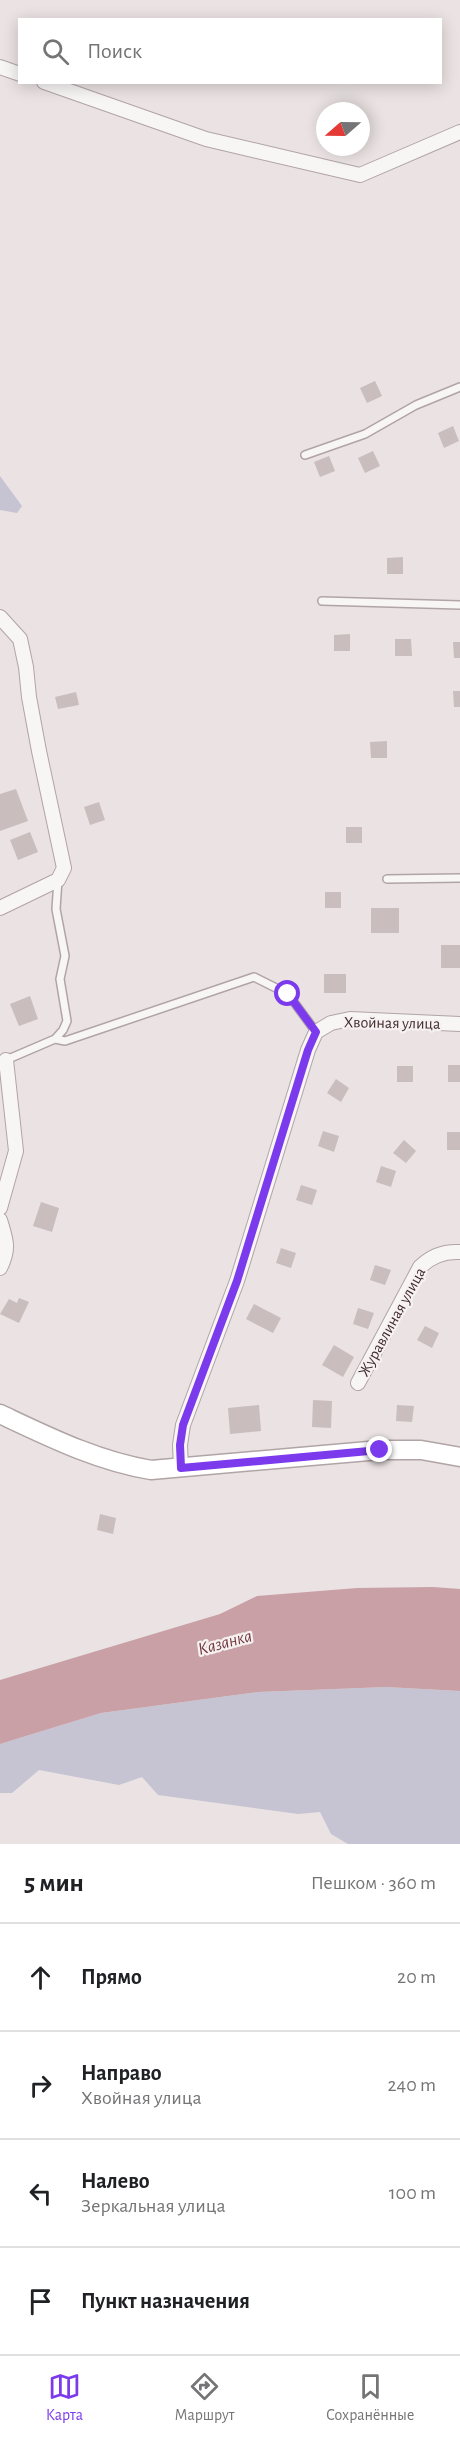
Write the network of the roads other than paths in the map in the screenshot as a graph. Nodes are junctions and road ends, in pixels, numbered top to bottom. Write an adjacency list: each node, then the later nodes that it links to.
1 (0, 67): 2 (street)
2 (18, 73)
3 (50, 84): 4 (street)
4 (460, 132)
5 (460, 387): 6 (lane)
6 (305, 455)
7 (322, 601): 8 (lane)
8 (460, 605)
9 (0, 617): 12 (street)
10 (460, 878): 11 (lane)
11 (387, 879)
12 (58, 880): 13 (street); 16 (lane)
13 (0, 908)
14 (460, 1024): 15 (street, Хвойная улица)
15 (316, 1032): 16 (lane); 25 (street)
16 (55, 1039): 17 (lane)
17 (3, 1059): 18 (street)
18 (0, 1208)
19 (0, 1220): 21 (street)
20 (460, 1252): 22 (street, Журавлиная улица)
21 (0, 1268)
22 (358, 1383)
23 (0, 1414): 25 (street)
24 (460, 1457): 25 (street)
25 (181, 1468)

